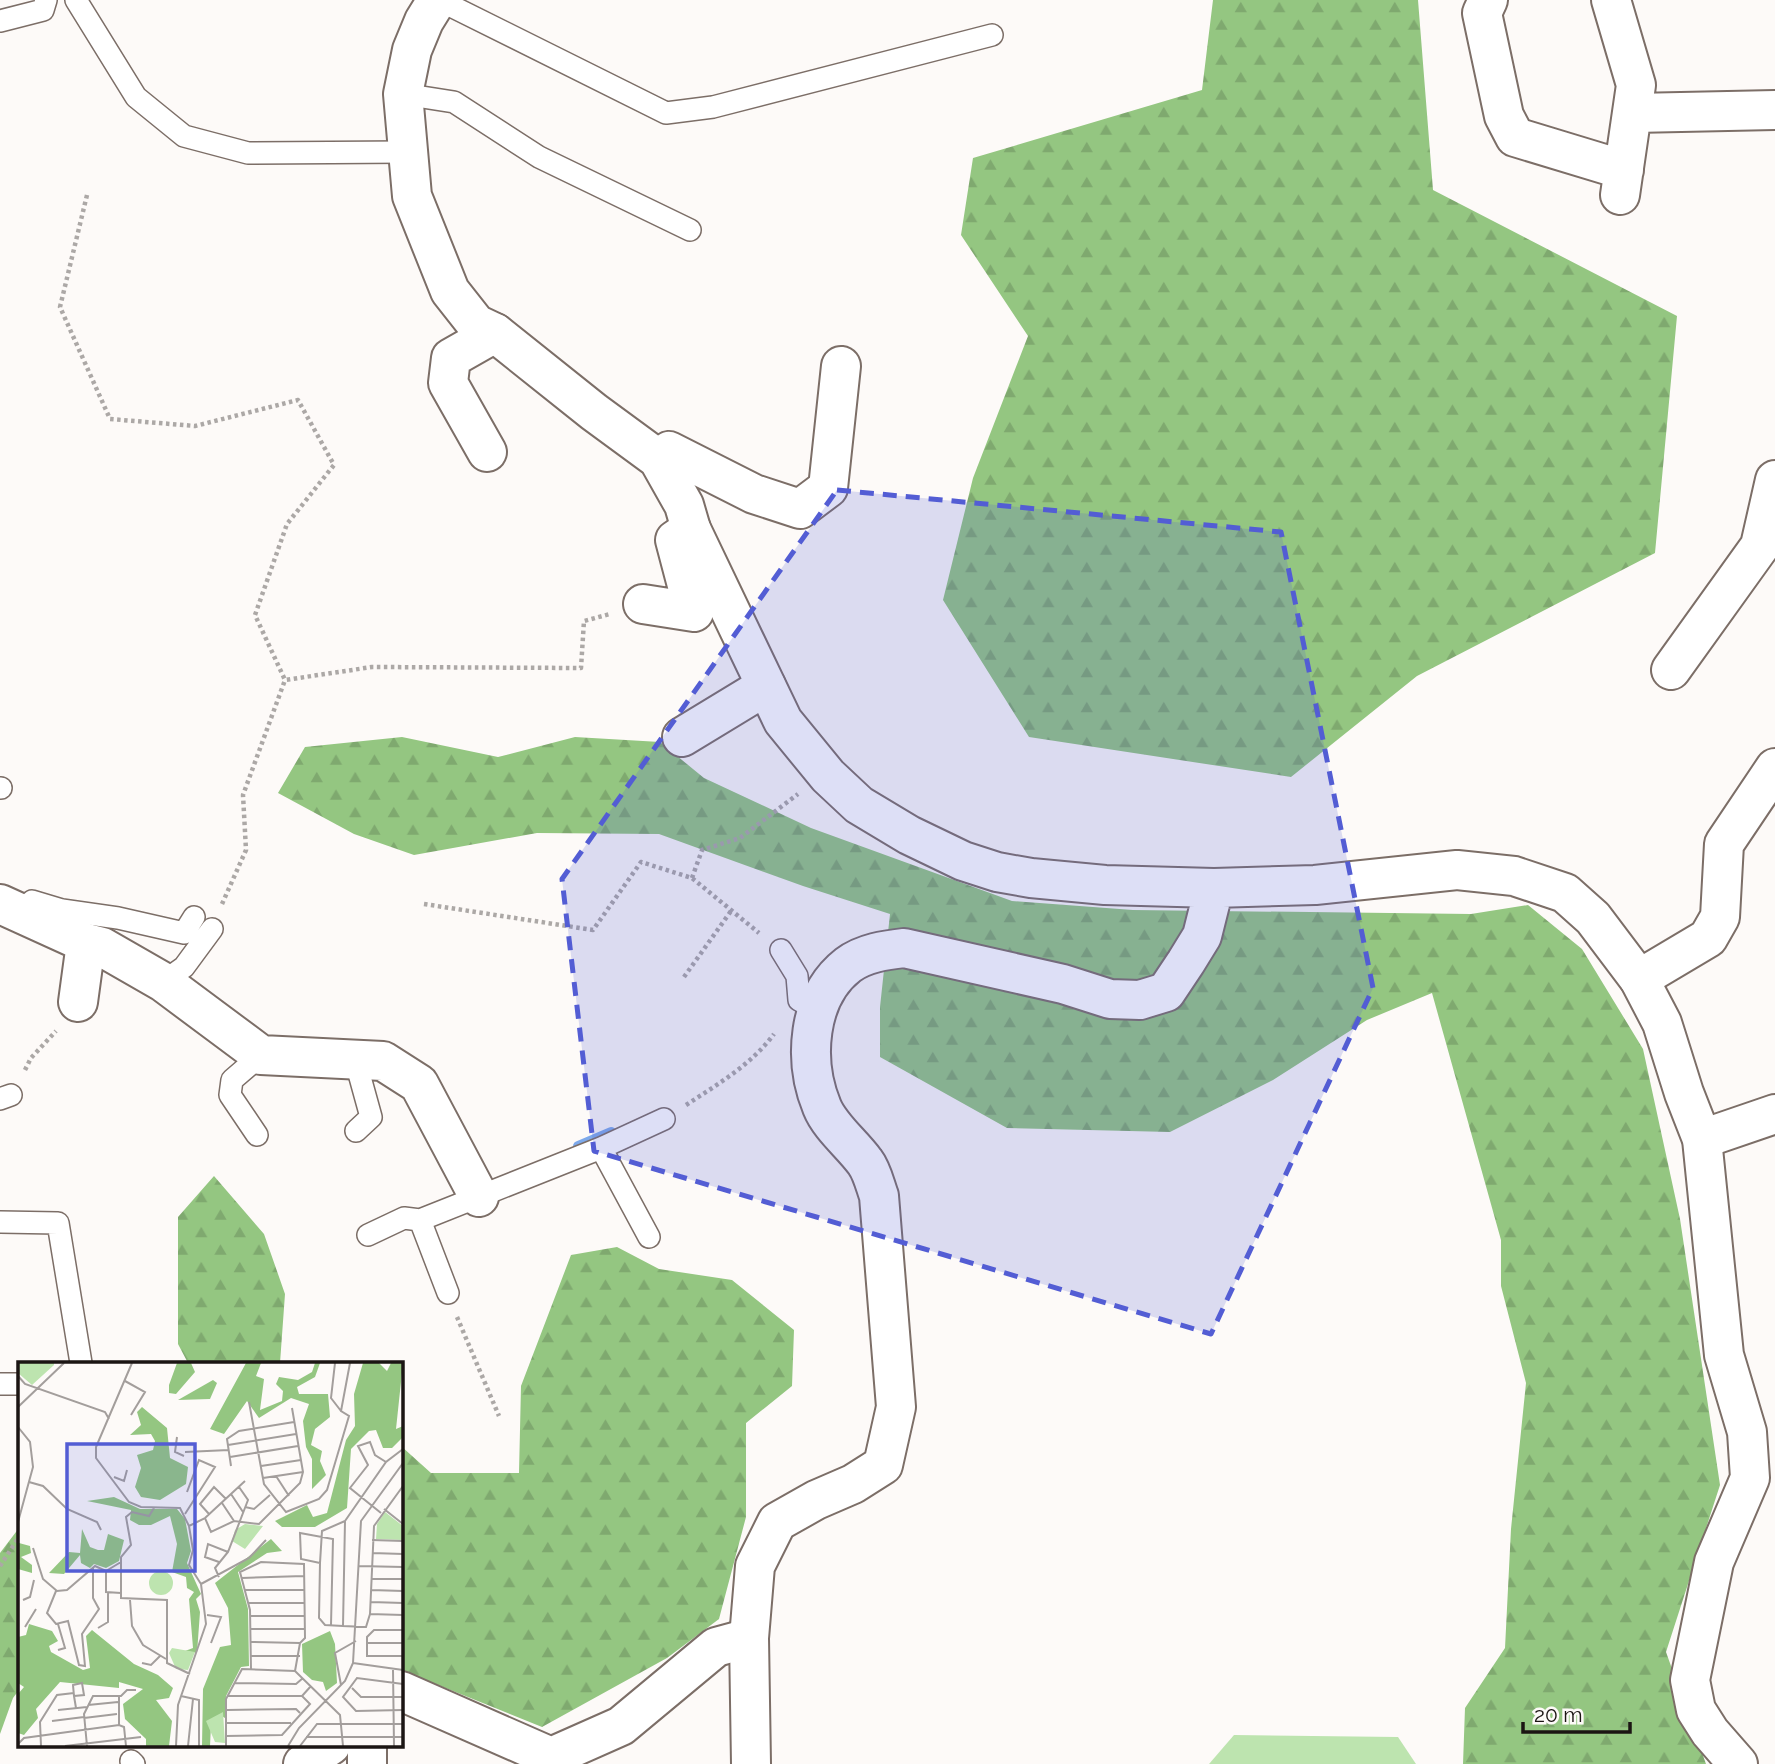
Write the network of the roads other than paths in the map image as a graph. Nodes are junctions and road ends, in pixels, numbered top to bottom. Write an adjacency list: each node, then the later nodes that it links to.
1 (46, 0): 6 (lane)
2 (76, 0): 11 (lane)
3 (438, 0): 7 (lane); 8 (street)
4 (1489, 0): 10 (street)
5 (1611, 0): 10 (street)
6 (0, 21)
7 (992, 35)
8 (403, 94): 11 (street); 12 (lane)
9 (1775, 110): 10 (street)
10 (1634, 113)
11 (407, 152): 13 (street)
12 (690, 230)
13 (495, 333): 15 (street); 16 (street)
14 (841, 366): 16 (street)
15 (487, 452)
16 (658, 459): 18 (street)
17 (1775, 481): 19 (street)
18 (691, 529): 20 (street); 22 (street)
19 (1767, 549): 21 (street)
20 (643, 604)
21 (1671, 670)
22 (766, 686): 23 (street); 25 (street)
23 (682, 737)
24 (1775, 768): 29 (street)
25 (1214, 888): 29 (street); 32 (street)
26 (2, 905): 27 (street); 30 (lane)
27 (86, 943): 30 (street); 31 (street)
28 (781, 950): 32 (lane)
29 (1639, 979): 39 (street)
30 (163, 982): 33 (street)
31 (78, 1002)
32 (808, 1005): 50 (street)
33 (261, 1055): 34 (street); 38 (lane)
34 (355, 1059): 37 (lane); 41 (street)
35 (1775, 1114): 39 (street)
36 (664, 1119): 40 (lane)
37 (356, 1131)
38 (257, 1135)
39 (1702, 1139): 58 (street)
40 (601, 1148): 41 (lane); 45 (lane)
41 (479, 1197): 42 (lane)
42 (420, 1220): 44 (lane); 46 (lane)
43 (0, 1222): 47 (lane)
44 (368, 1235)
45 (649, 1237)
46 (448, 1293)
47 (81, 1362)
48 (0, 1384): 49 (lane)
49 (18, 1384)
50 (749, 1638): 54 (street); 57 (street)
51 (402, 1691): 54 (street)
52 (330, 1746): 55 (street)
53 (367, 1746): 56 (street)
54 (551, 1760)
55 (303, 1764)
56 (367, 1764)
57 (751, 1764)
58 (1738, 1764)

